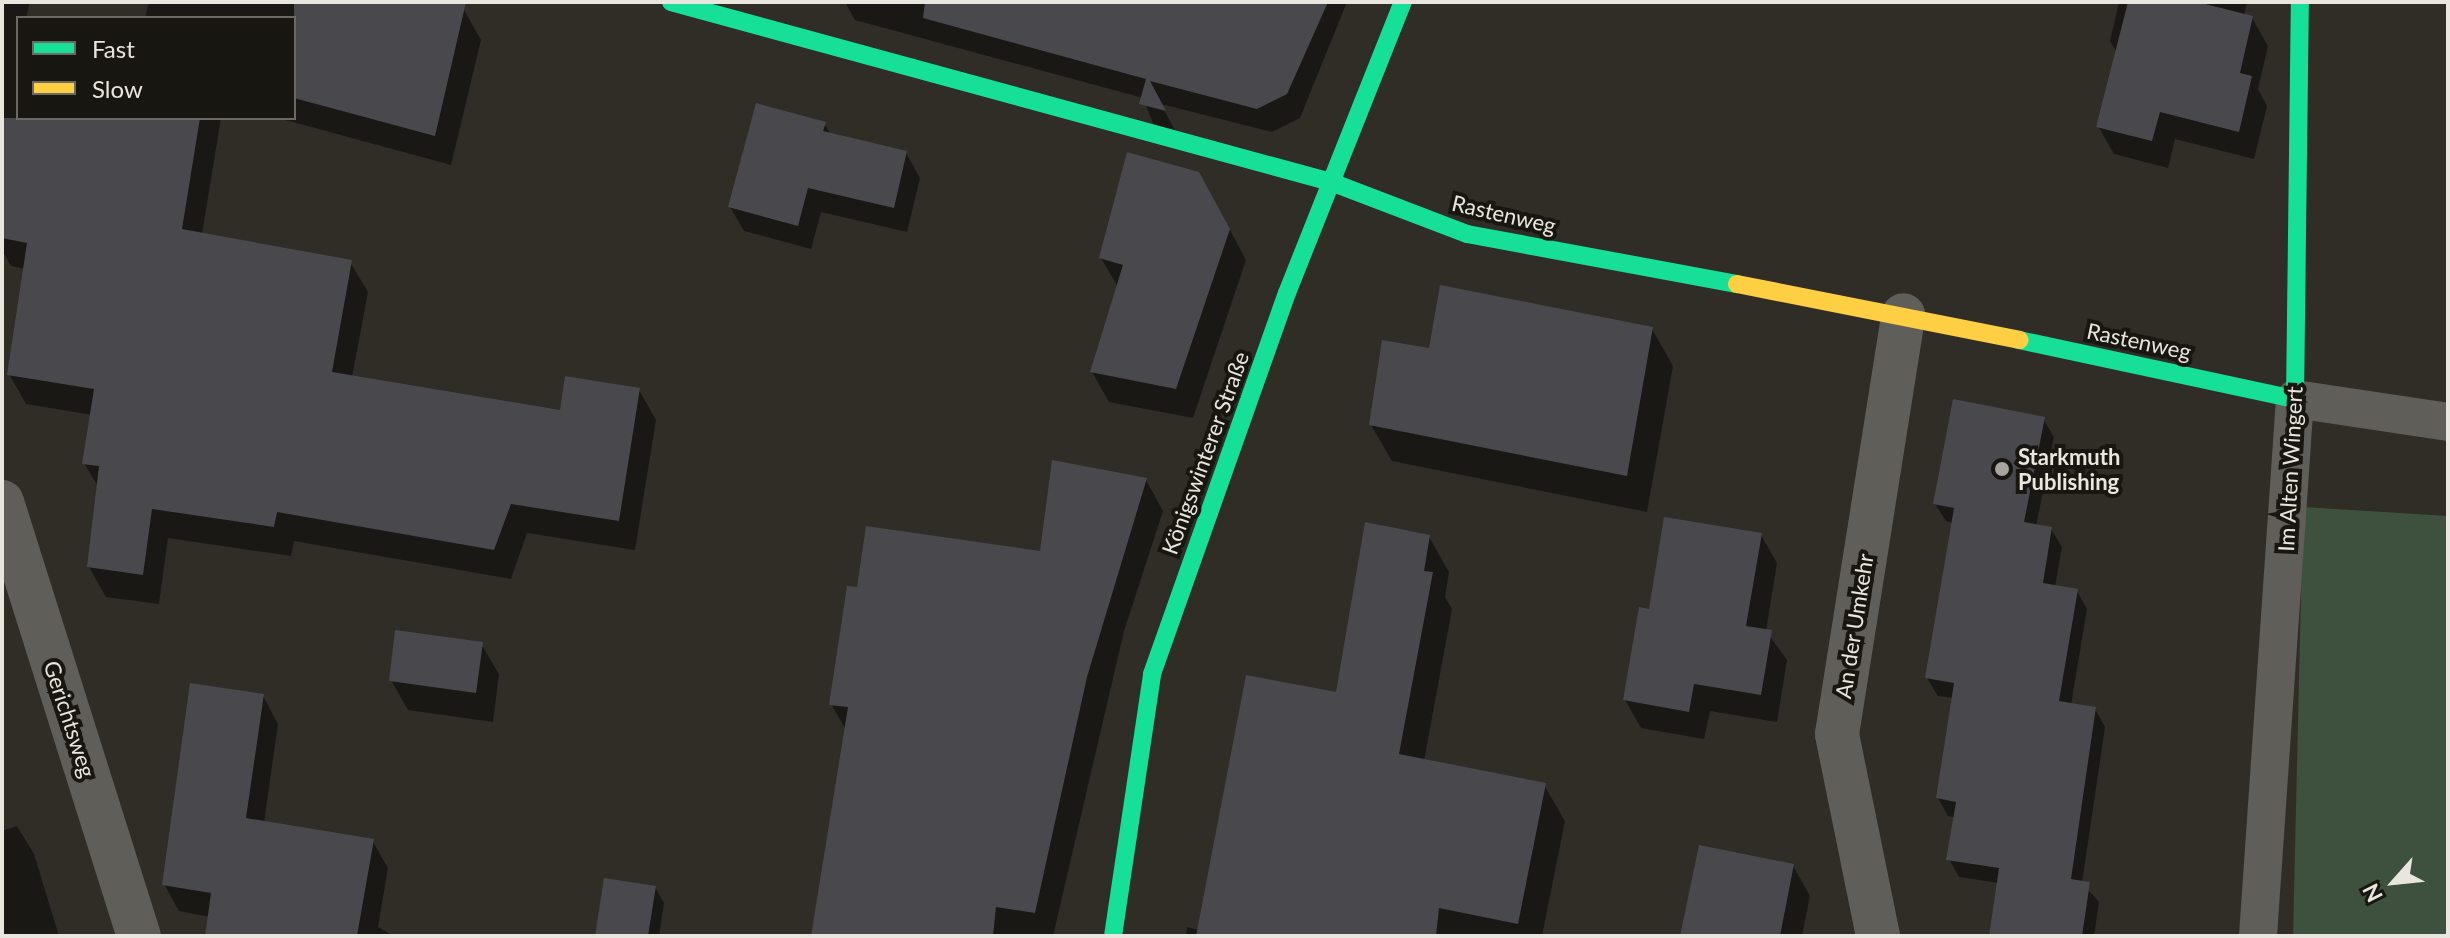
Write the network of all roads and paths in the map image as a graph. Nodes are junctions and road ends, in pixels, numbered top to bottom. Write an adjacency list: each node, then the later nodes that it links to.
1 (671, 2): 4 (street, Rastenweg)
2 (1403, 2): 4 (street, Königswinterer Straße)
3 (2300, 2): 6 (street, Im Alten Wingert)
4 (1331, 182): 5 (street, Rastenweg); 10 (street, Königswinterer Straße)
5 (1903, 315): 6 (street, Rastenweg); 11 (street, An der Umkehr)
6 (2295, 399): 7 (lane); 12 (lane, Im Alten Wingert)
7 (2448, 422)
8 (2, 502): 9 (street, Gerichtsweg)
9 (139, 936)
10 (1113, 936)
11 (1878, 936)
12 (2258, 936)

